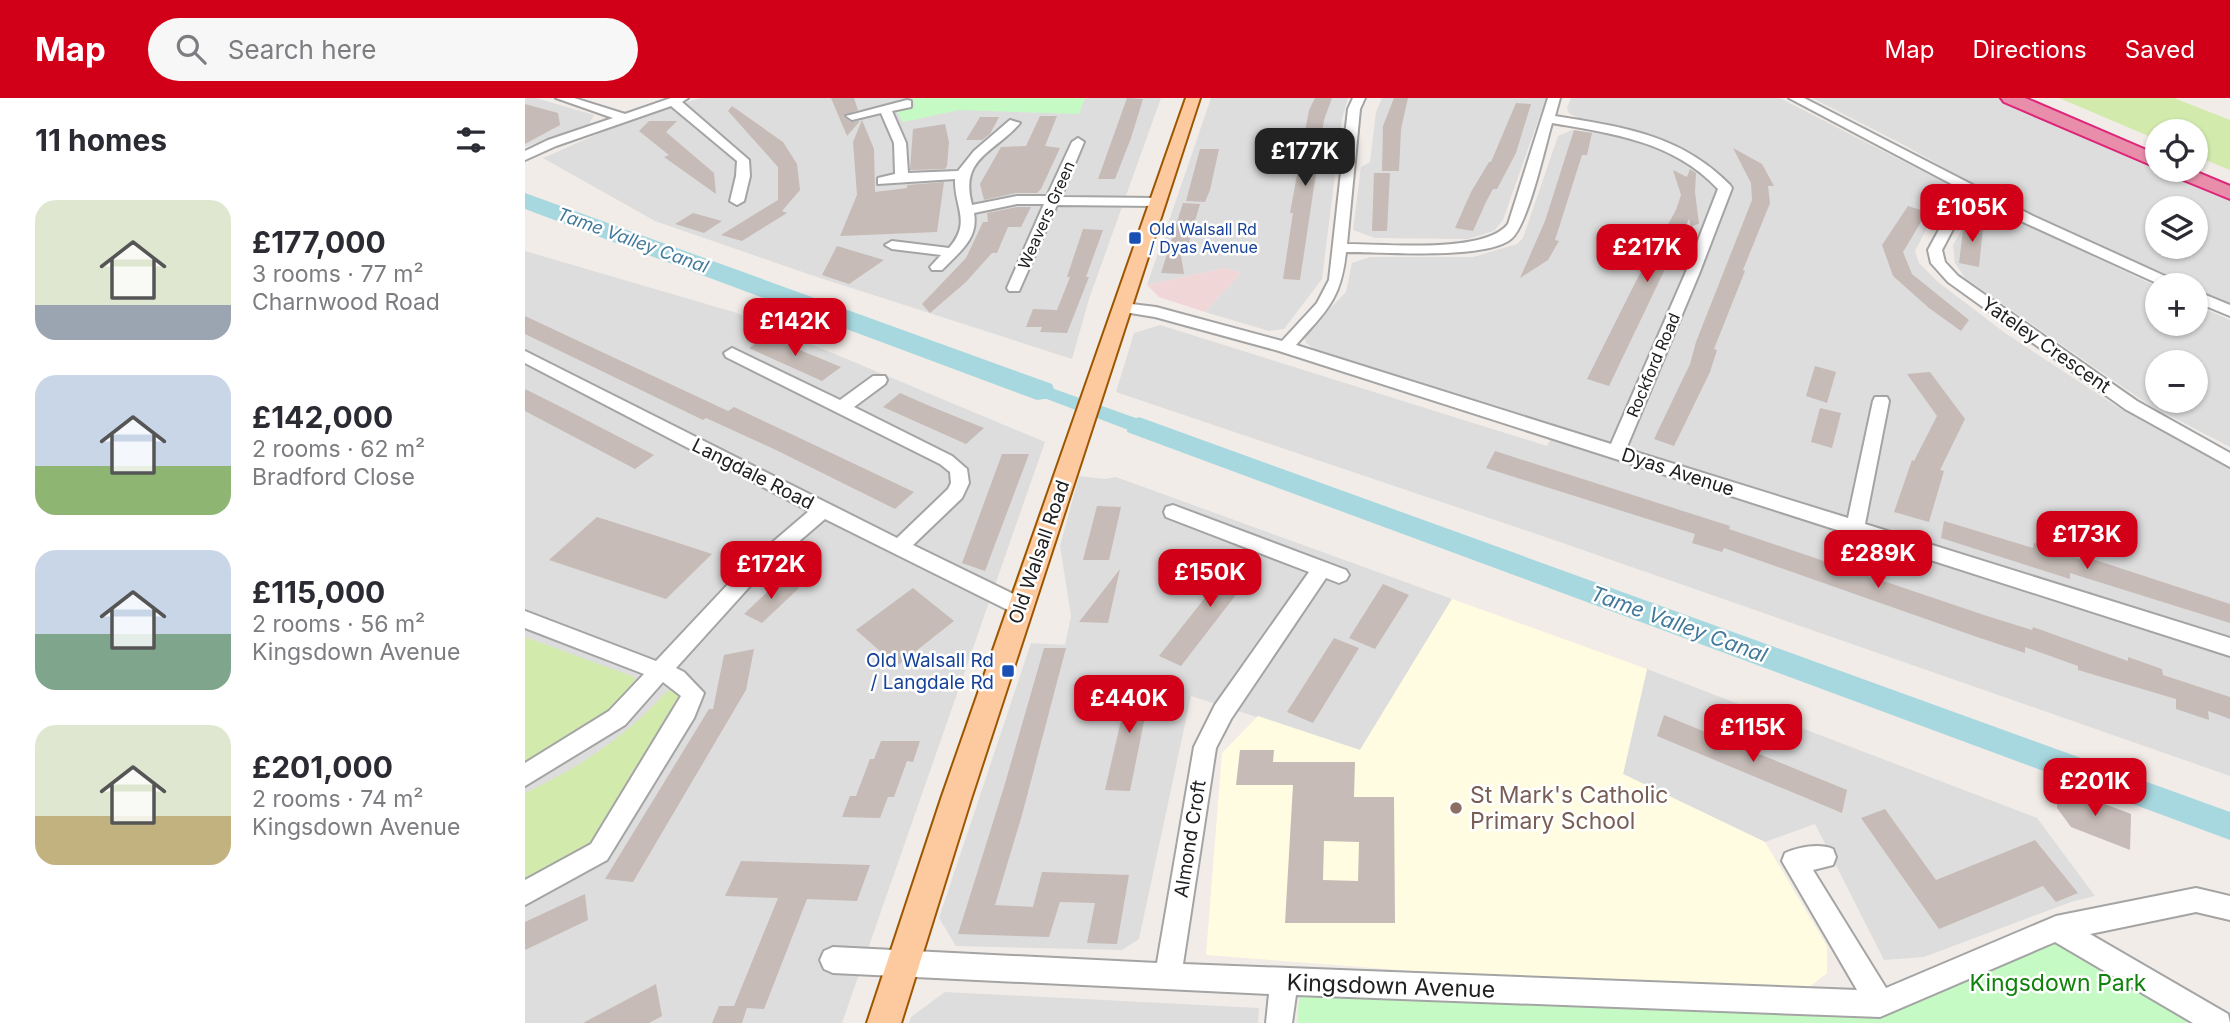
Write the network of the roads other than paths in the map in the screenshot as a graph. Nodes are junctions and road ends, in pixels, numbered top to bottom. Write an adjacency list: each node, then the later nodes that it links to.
1 (562, 98): 12 (street)
2 (1193, 98): 31 (main road, Old Walsall Road)
3 (1359, 98): 34 (street)
4 (1554, 98): 13 (street)
5 (1795, 98): 27 (street)
6 (2010, 98): 20 (highway)
7 (2036, 98): 18 (highway)
8 (677, 99): 12 (street); 29 (street)
9 (907, 104): 10 (street)
10 (885, 109): 11 (street); 23 (street)
11 (852, 116)
12 (623, 117): 19 (street)
13 (1547, 118): 34 (street); 48 (street, Rockford Road)
14 (1014, 123): 15 (street)
15 (1003, 135): 16 (street); 22 (street)
16 (1021, 137)
17 (1079, 142): 30 (street, Weavers Green)
18 (2145, 145)
19 (525, 156)
20 (2145, 156)
21 (2208, 173): 26 (highway)
22 (963, 175): 23 (street); 32 (street)
23 (902, 177): 24 (street)
24 (883, 181)
25 (2204, 182): 28 (highway)
26 (2230, 182)
27 (1968, 188): 37 (street); 49 (street, Yateley Crescent)
28 (2230, 193)
29 (737, 201)
30 (1052, 201): 31 (street); 32 (street); 38 (street, Weavers Green)
31 (1158, 202): 40 (main road, Old Walsall Road)
32 (967, 210): 35 (street)
33 (893, 245): 35 (street)
34 (1341, 248): 42 (street)
35 (950, 252): 36 (street)
36 (937, 267)
37 (2147, 273)
38 (1014, 288)
39 (2208, 302): 41 (street)
40 (1122, 308): 42 (street, Dyas Avenue); 54 (main road, Old Walsall Road)
41 (2230, 312)
42 (1285, 347): 48 (street, Dyas Avenue)
43 (525, 356): 50 (street, Langdale Road)
44 (734, 360): 47 (street)
45 (879, 380): 47 (street)
46 (1881, 401): 52 (street)
47 (841, 408): 53 (street)
48 (1616, 452): 52 (street, Dyas Avenue)
49 (2230, 461)
50 (823, 510): 53 (street, Langdale Road); 57 (street)
51 (1173, 512): 65 (street, Almond Croft)
52 (1854, 529): 56 (street, Dyas Avenue)
53 (899, 547): 54 (street, Langdale Road)
54 (1021, 607): 64 (main road, Old Walsall Road)
55 (525, 619): 57 (street)
56 (2230, 648)
57 (660, 673): 58 (street); 60 (street)
58 (525, 775)
59 (1824, 856): 67 (street)
60 (525, 893)
61 (2230, 908): 62 (street, Kingsdown Avenue)
62 (2056, 929): 67 (street, Kingsdown Avenue); 70 (street)
63 (833, 960): 64 (street, Kingsdown Avenue)
64 (903, 962): 65 (street, Kingsdown Avenue); 68 (main road, Old Walsall Road)
65 (1168, 975): 66 (street, Kingsdown Avenue)
66 (1283, 982): 67 (street, Kingsdown Avenue); 69 (street)
67 (1880, 1004)
68 (884, 1023)
69 (1279, 1023)
70 (2219, 1023)

